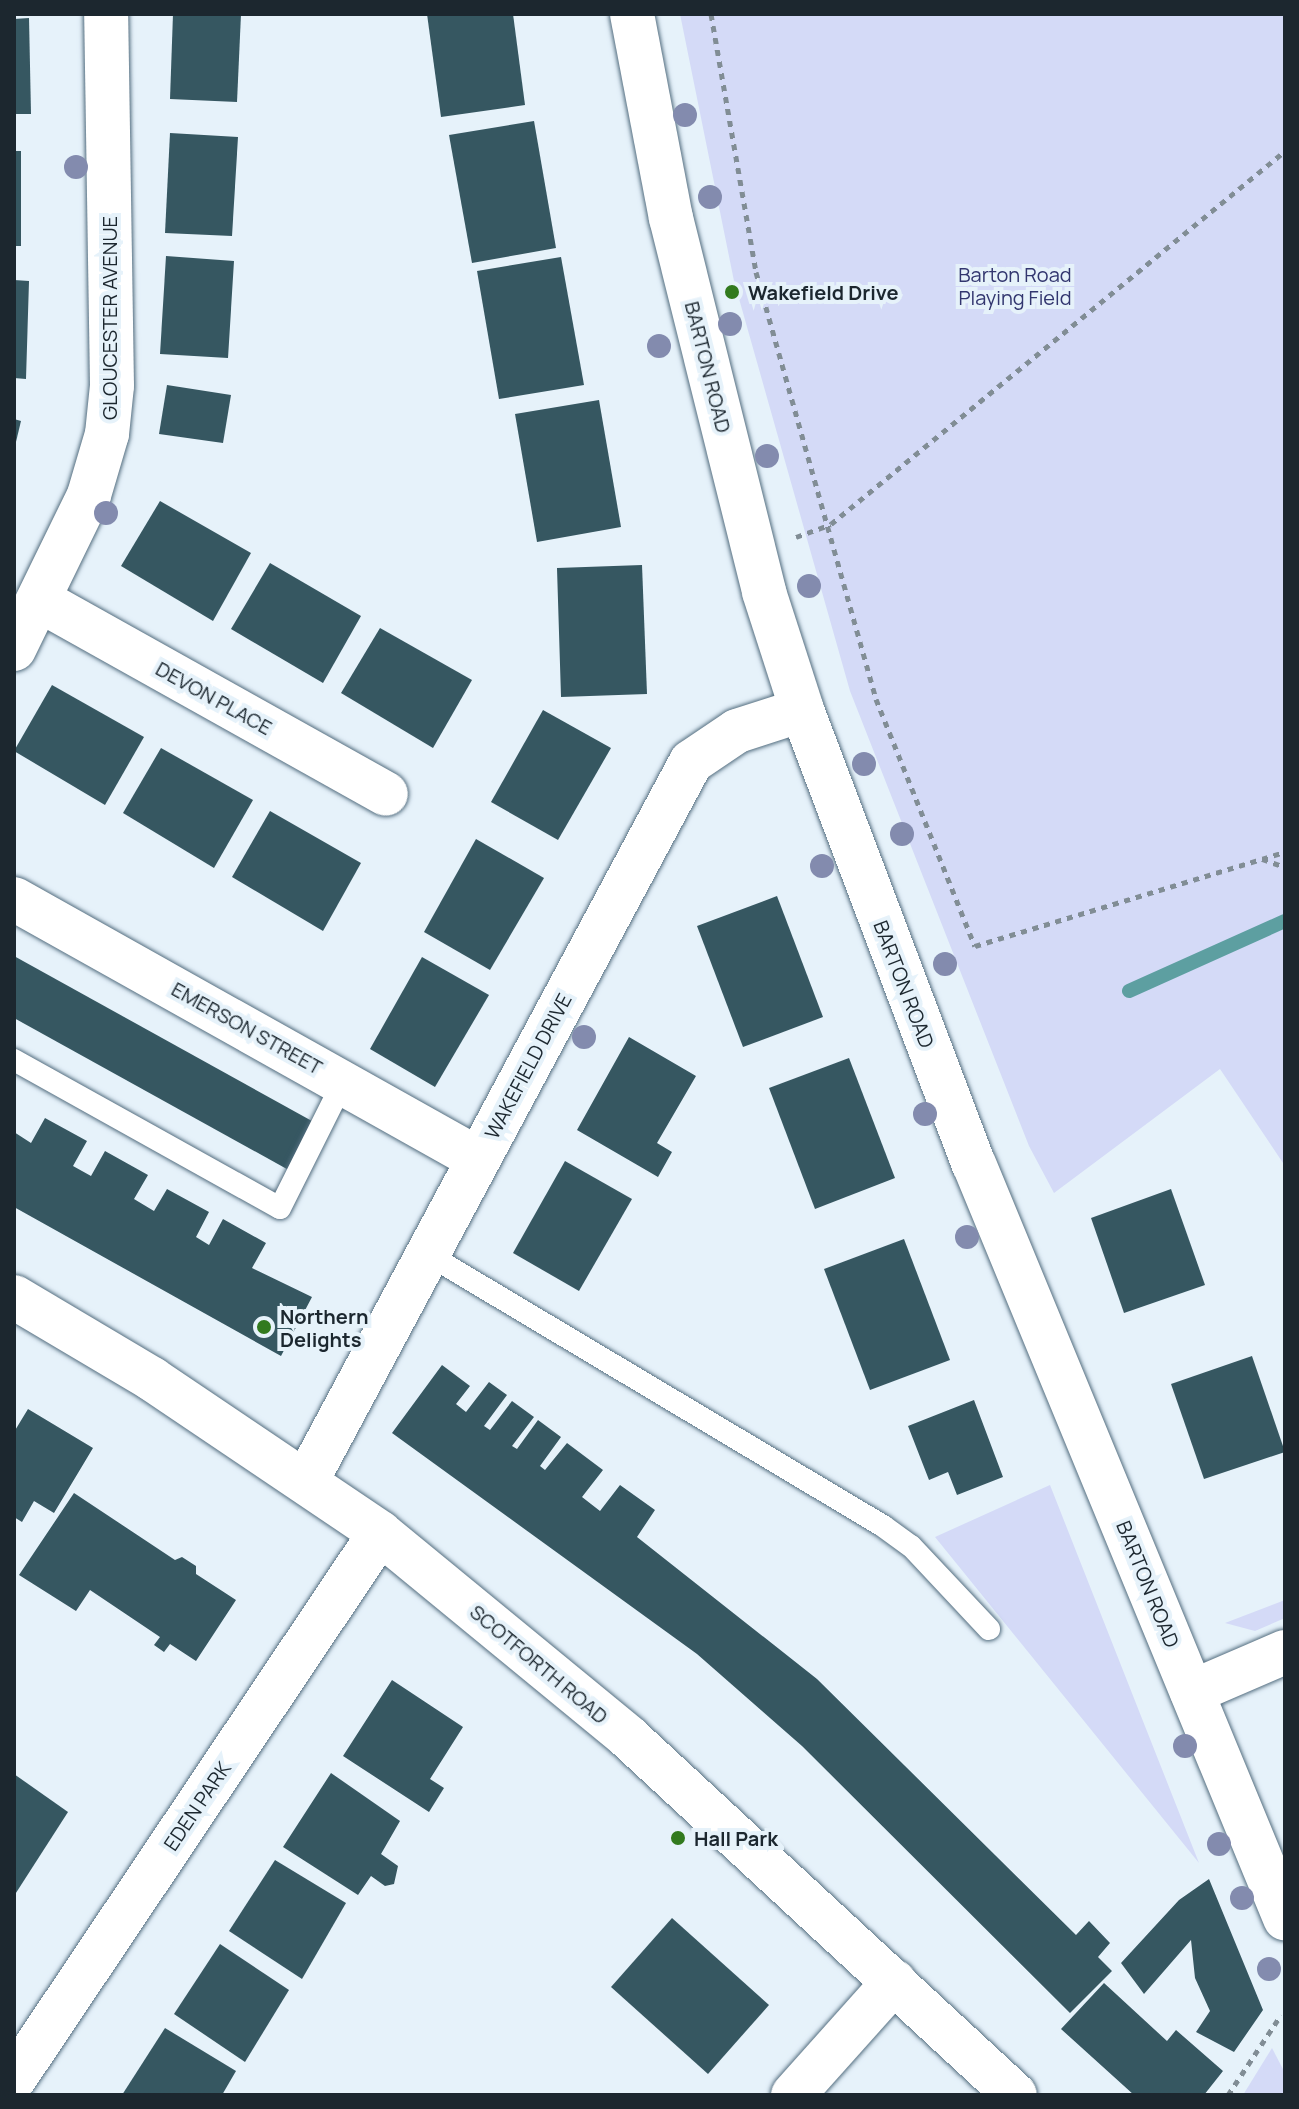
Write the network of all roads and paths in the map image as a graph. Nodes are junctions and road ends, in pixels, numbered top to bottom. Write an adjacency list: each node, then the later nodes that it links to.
1 (106, 14): 7 (street, GLOUCESTER AVENUE)
2 (632, 14): 6 (street, BARTON ROAD)
3 (711, 14): 5 (path)
4 (1285, 151): 5 (path)
5 (831, 524): 6 (path); 12 (path)
6 (754, 552): 9 (street, BARTON ROAD)
7 (41, 601): 8 (street, GLOUCESTER AVENUE); 10 (street, DEVON PLACE)
8 (14, 649)
9 (802, 710): 17 (street, WAKEFIELD DRIVE); 24 (street, BARTON ROAD)
10 (386, 794)
11 (1285, 852): 12 (path)
12 (1261, 859): 13 (path)
13 (1285, 867)
14 (14, 899): 16 (street, EMERSON STREET)
15 (14, 1060): 16 (lane)
16 (343, 1082): 17 (street, EMERSON STREET)
17 (478, 1159): 18 (street, WAKEFIELD DRIVE)
18 (429, 1255): 20 (street, WAKEFIELD DRIVE); 22 (lane)
19 (16, 1303): 20 (street, SCOTFORTH ROAD)
20 (307, 1480): 21 (street, SCOTFORTH ROAD)
21 (380, 1533): 26 (street, SCOTFORTH ROAD); 28 (street, EDEN PARK)
22 (989, 1629)
23 (1285, 1652): 24 (street)
24 (1192, 1692): 25 (street, BARTON ROAD)
25 (1285, 1918)
26 (894, 1982): 29 (street); 30 (street, SCOTFORTH ROAD)
27 (1281, 2015): 31 (path)
28 (14, 2079)
29 (793, 2095)
30 (1015, 2095)
31 (1228, 2095)

